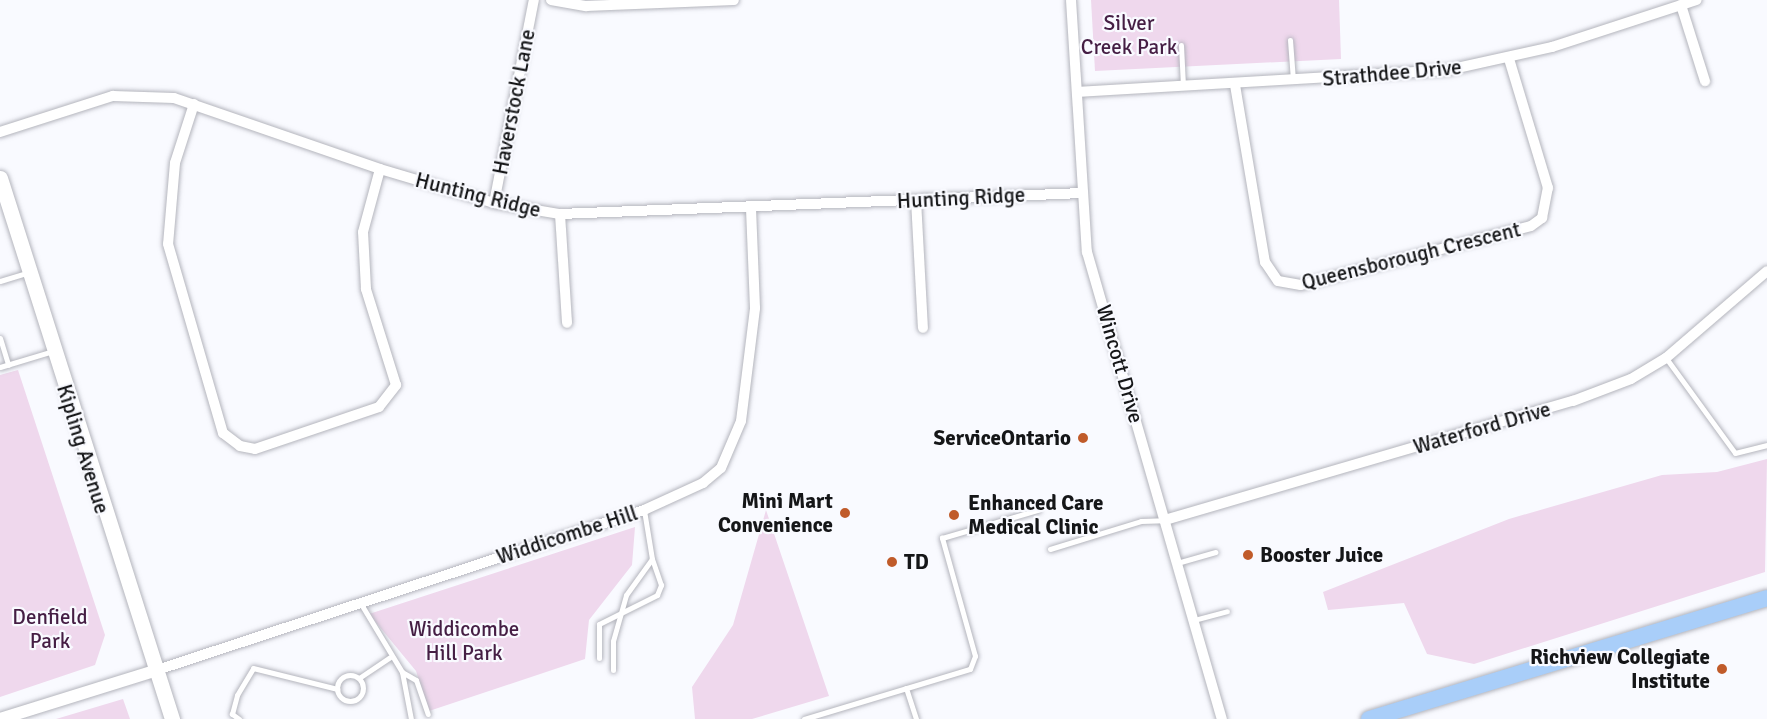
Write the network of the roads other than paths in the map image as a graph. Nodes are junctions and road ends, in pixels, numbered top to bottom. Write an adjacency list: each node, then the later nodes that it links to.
1 (534, 0): 22 (street, Haverstock Lane)
2 (551, 0): 6 (street)
3 (734, 0): 6 (street)
4 (1071, 0): 15 (street, Wincott Drive)
5 (1697, 0): 7 (street, Strathdee Drive)
6 (686, 1)
7 (1681, 5): 10 (street, Strathdee Drive); 11 (street)
8 (1290, 40): 12 (lane)
9 (1181, 45): 14 (lane)
10 (1509, 59): 12 (street, Strathdee Drive); 13 (street, Queensborough Crescent)
11 (1705, 81)
12 (1293, 82): 13 (street, Strathdee Drive)
13 (1235, 85): 14 (street, Strathdee Drive)
14 (1183, 87): 15 (street, Strathdee Drive)
15 (1077, 92): 20 (street, Wincott Drive)
16 (194, 104): 17 (street, Hunting Ridge); 18 (street, Hunting Ridge); 18 (street)
17 (0, 132)
18 (380, 170): 22 (street, Hunting Ridge)
19 (0, 178): 26 (main road, Kipling Avenue)
20 (1083, 193): 21 (street, Hunting Ridge); 38 (street, Wincott Drive)
21 (916, 200): 23 (street, Hunting Ridge); 29 (street)
22 (494, 203): 24 (street, Hunting Ridge)
23 (751, 209): 24 (street, Hunting Ridge); 36 (street, Widdicombe Hill)
24 (560, 214): 28 (street)
25 (1767, 271): 32 (street, Waterford Drive)
26 (29, 272): 27 (lane); 31 (main road, Kipling Avenue)
27 (0, 281)
28 (567, 323)
29 (923, 328)
30 (0, 338): 33 (lane)
31 (53, 351): 33 (lane); 51 (main road, Kipling Avenue)
32 (1666, 358): 35 (lane); 38 (street, Waterford Drive)
33 (8, 364): 34 (lane)
34 (0, 367)
35 (1767, 445)
36 (644, 510): 41 (lane); 44 (street, Widdicombe Hill)
37 (1038, 510): 54 (lane)
38 (1165, 520): 39 (lane); 42 (street, Wincott Drive)
39 (1050, 549)
40 (1215, 552): 42 (lane)
41 (652, 558): 45 (lane); 45 (lane)
42 (1177, 563): 47 (street, Wincott Drive)
43 (1767, 598): 64 (main road)
44 (361, 604): 48 (lane); 51 (street, Widdicombe Hill)
45 (621, 610): 49 (lane); 50 (lane)
46 (1227, 611): 47 (lane)
47 (1194, 620): 63 (street, Wincott Drive)
48 (390, 657): 52 (lane); 53 (lane)
49 (599, 658)
50 (613, 670)
51 (154, 671): 57 (street); 58 (main road, Kipling Avenue)
52 (402, 672): 56 (lane); 60 (lane)
53 (359, 678): 55 (lane); 55 (lane)
54 (906, 688): 61 (lane); 62 (lane)
55 (337, 689): 59 (lane)
56 (428, 714)
57 (0, 719)
58 (172, 719)
59 (239, 719)
60 (411, 719)
61 (804, 719)
62 (916, 719)
63 (1222, 719)
64 (1369, 719)

